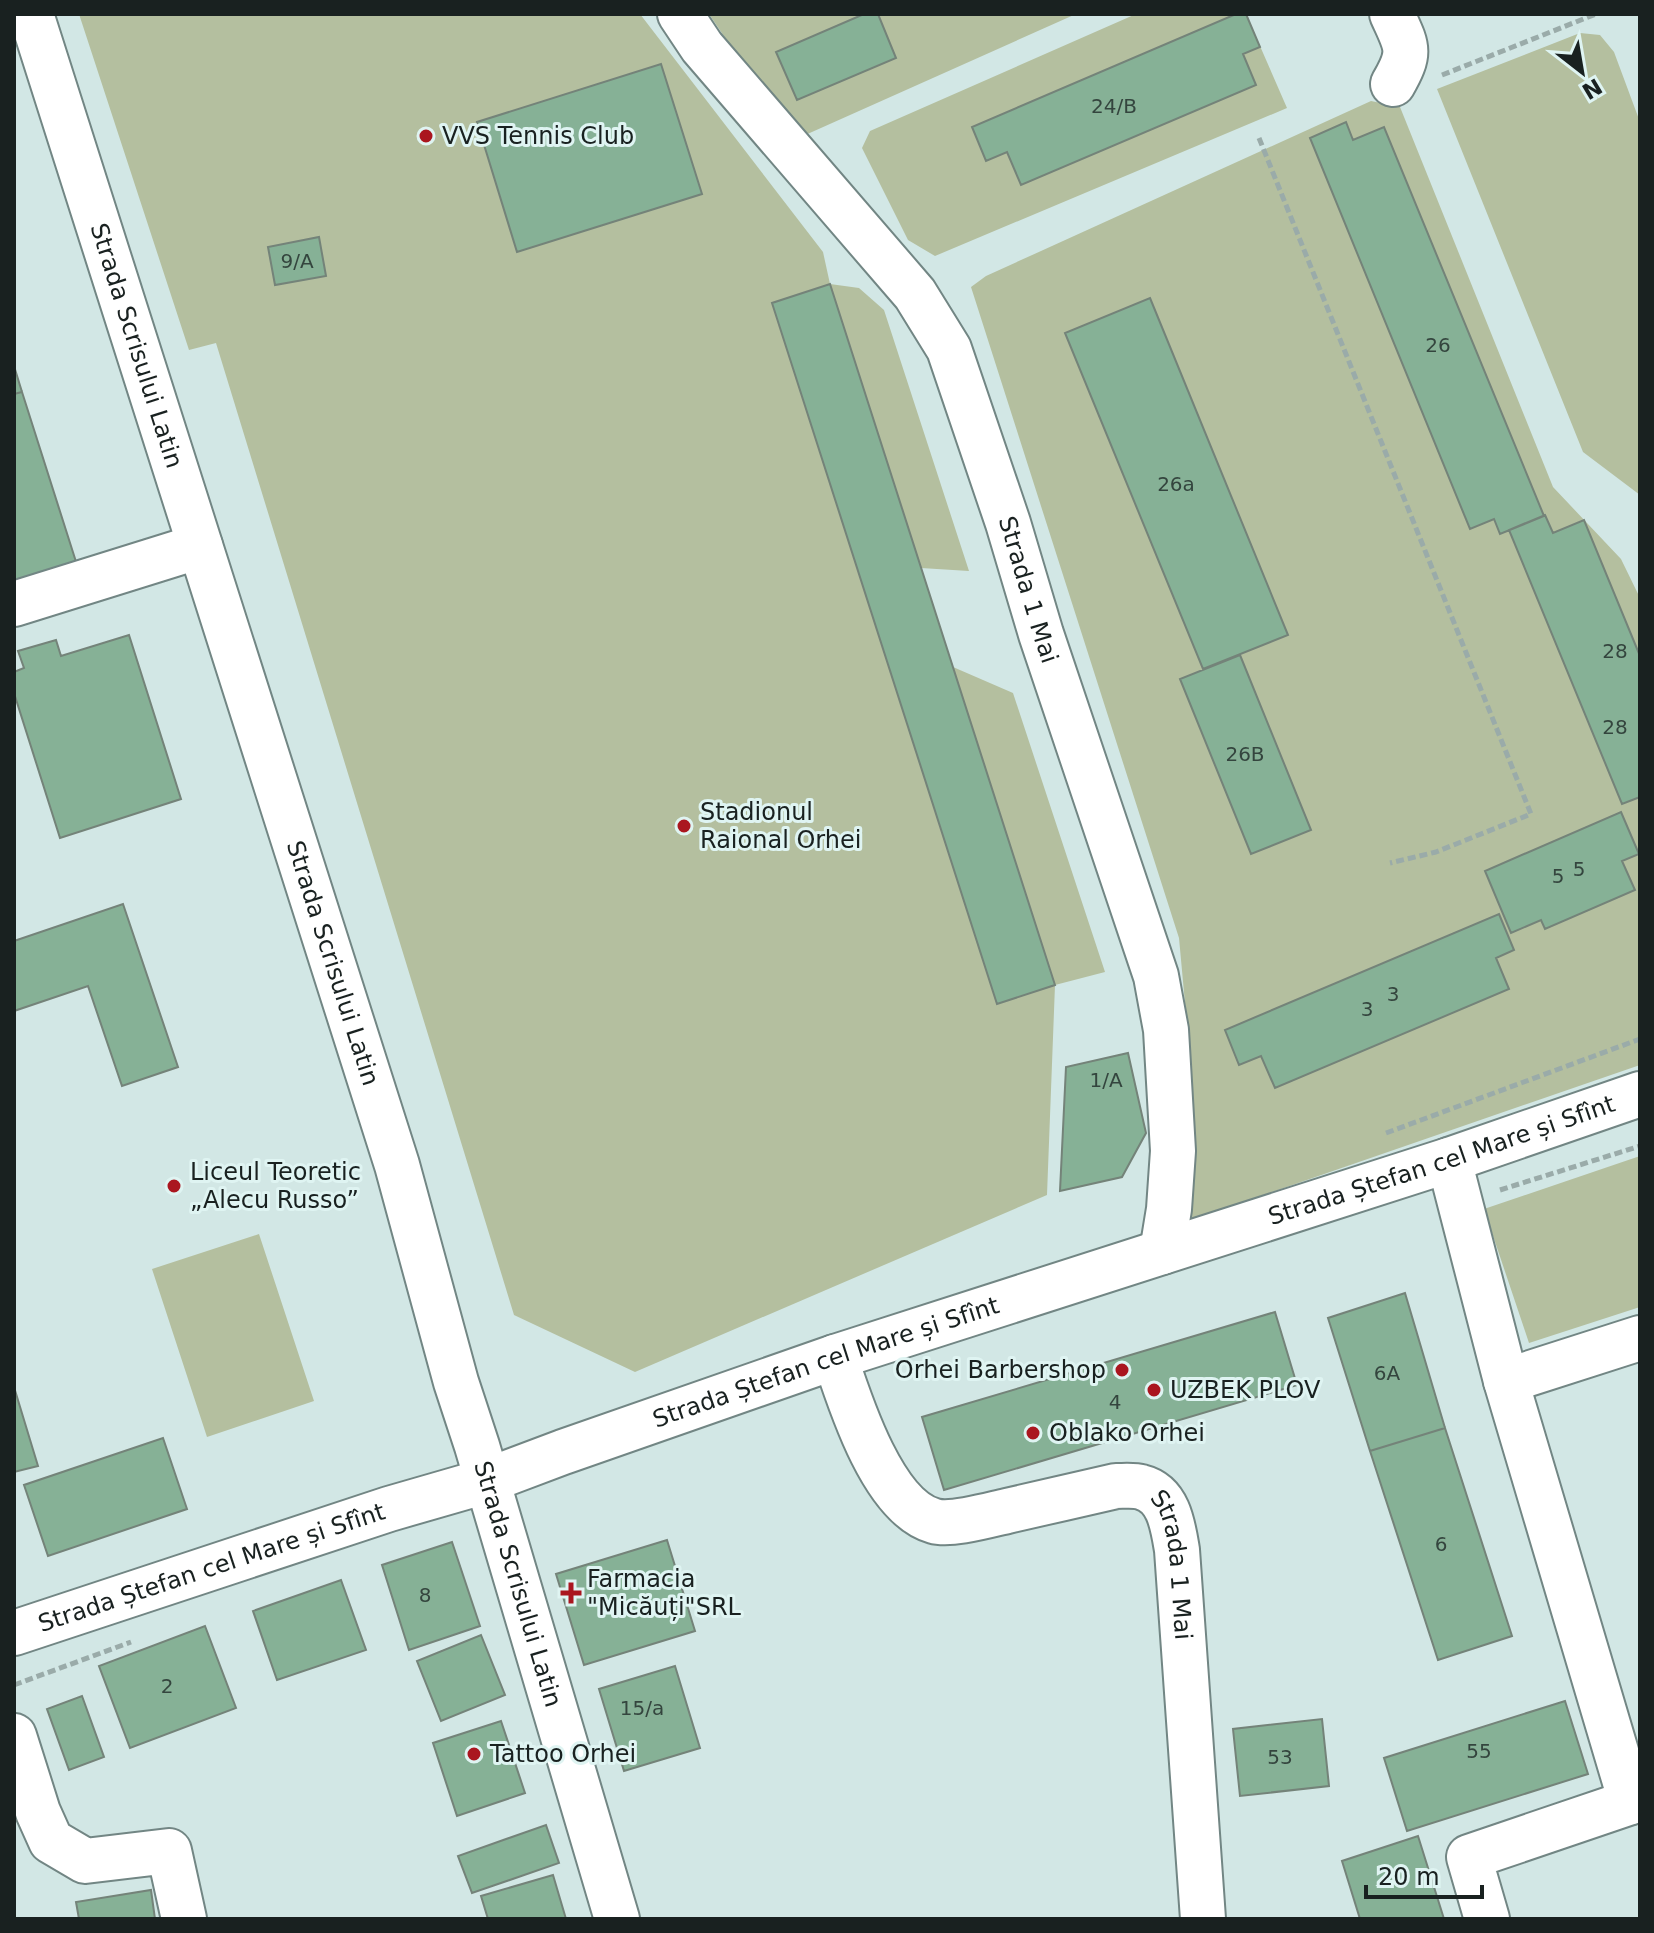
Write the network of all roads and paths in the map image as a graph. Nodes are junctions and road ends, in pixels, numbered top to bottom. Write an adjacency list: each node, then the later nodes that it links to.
1 (31, 14): 7 (street, Strada Scrisului Latin)
2 (680, 14): 12 (street, Strada 1 Mai)
3 (1392, 14): 5 (street)
4 (1596, 14): 5 (path)
5 (1413, 81)
6 (1259, 138): 9 (path)
7 (200, 546): 8 (street); 16 (street, Strada Scrisului Latin)
8 (14, 604)
9 (1390, 863)
10 (1640, 1094): 11 (street, Strada Ștefan cel Mare și Sfînt)
11 (1449, 1160): 12 (street, Strada Ștefan cel Mare și Sfînt); 15 (street)
12 (1162, 1252): 14 (street, Strada Ștefan cel Mare și Sfînt)
13 (1640, 1338): 15 (street)
14 (835, 1357): 16 (street, Strada Ștefan cel Mare și Sfînt); 22 (street, Strada 1 Mai)
15 (1506, 1381): 19 (street)
16 (486, 1481): 17 (street, Strada Ștefan cel Mare și Sfînt); 21 (street, Strada Scrisului Latin)
17 (14, 1633)
18 (14, 1736): 20 (street)
19 (1635, 1801): 23 (street)
20 (184, 1919)
21 (617, 1919)
22 (1203, 1919)
23 (1487, 1919)

